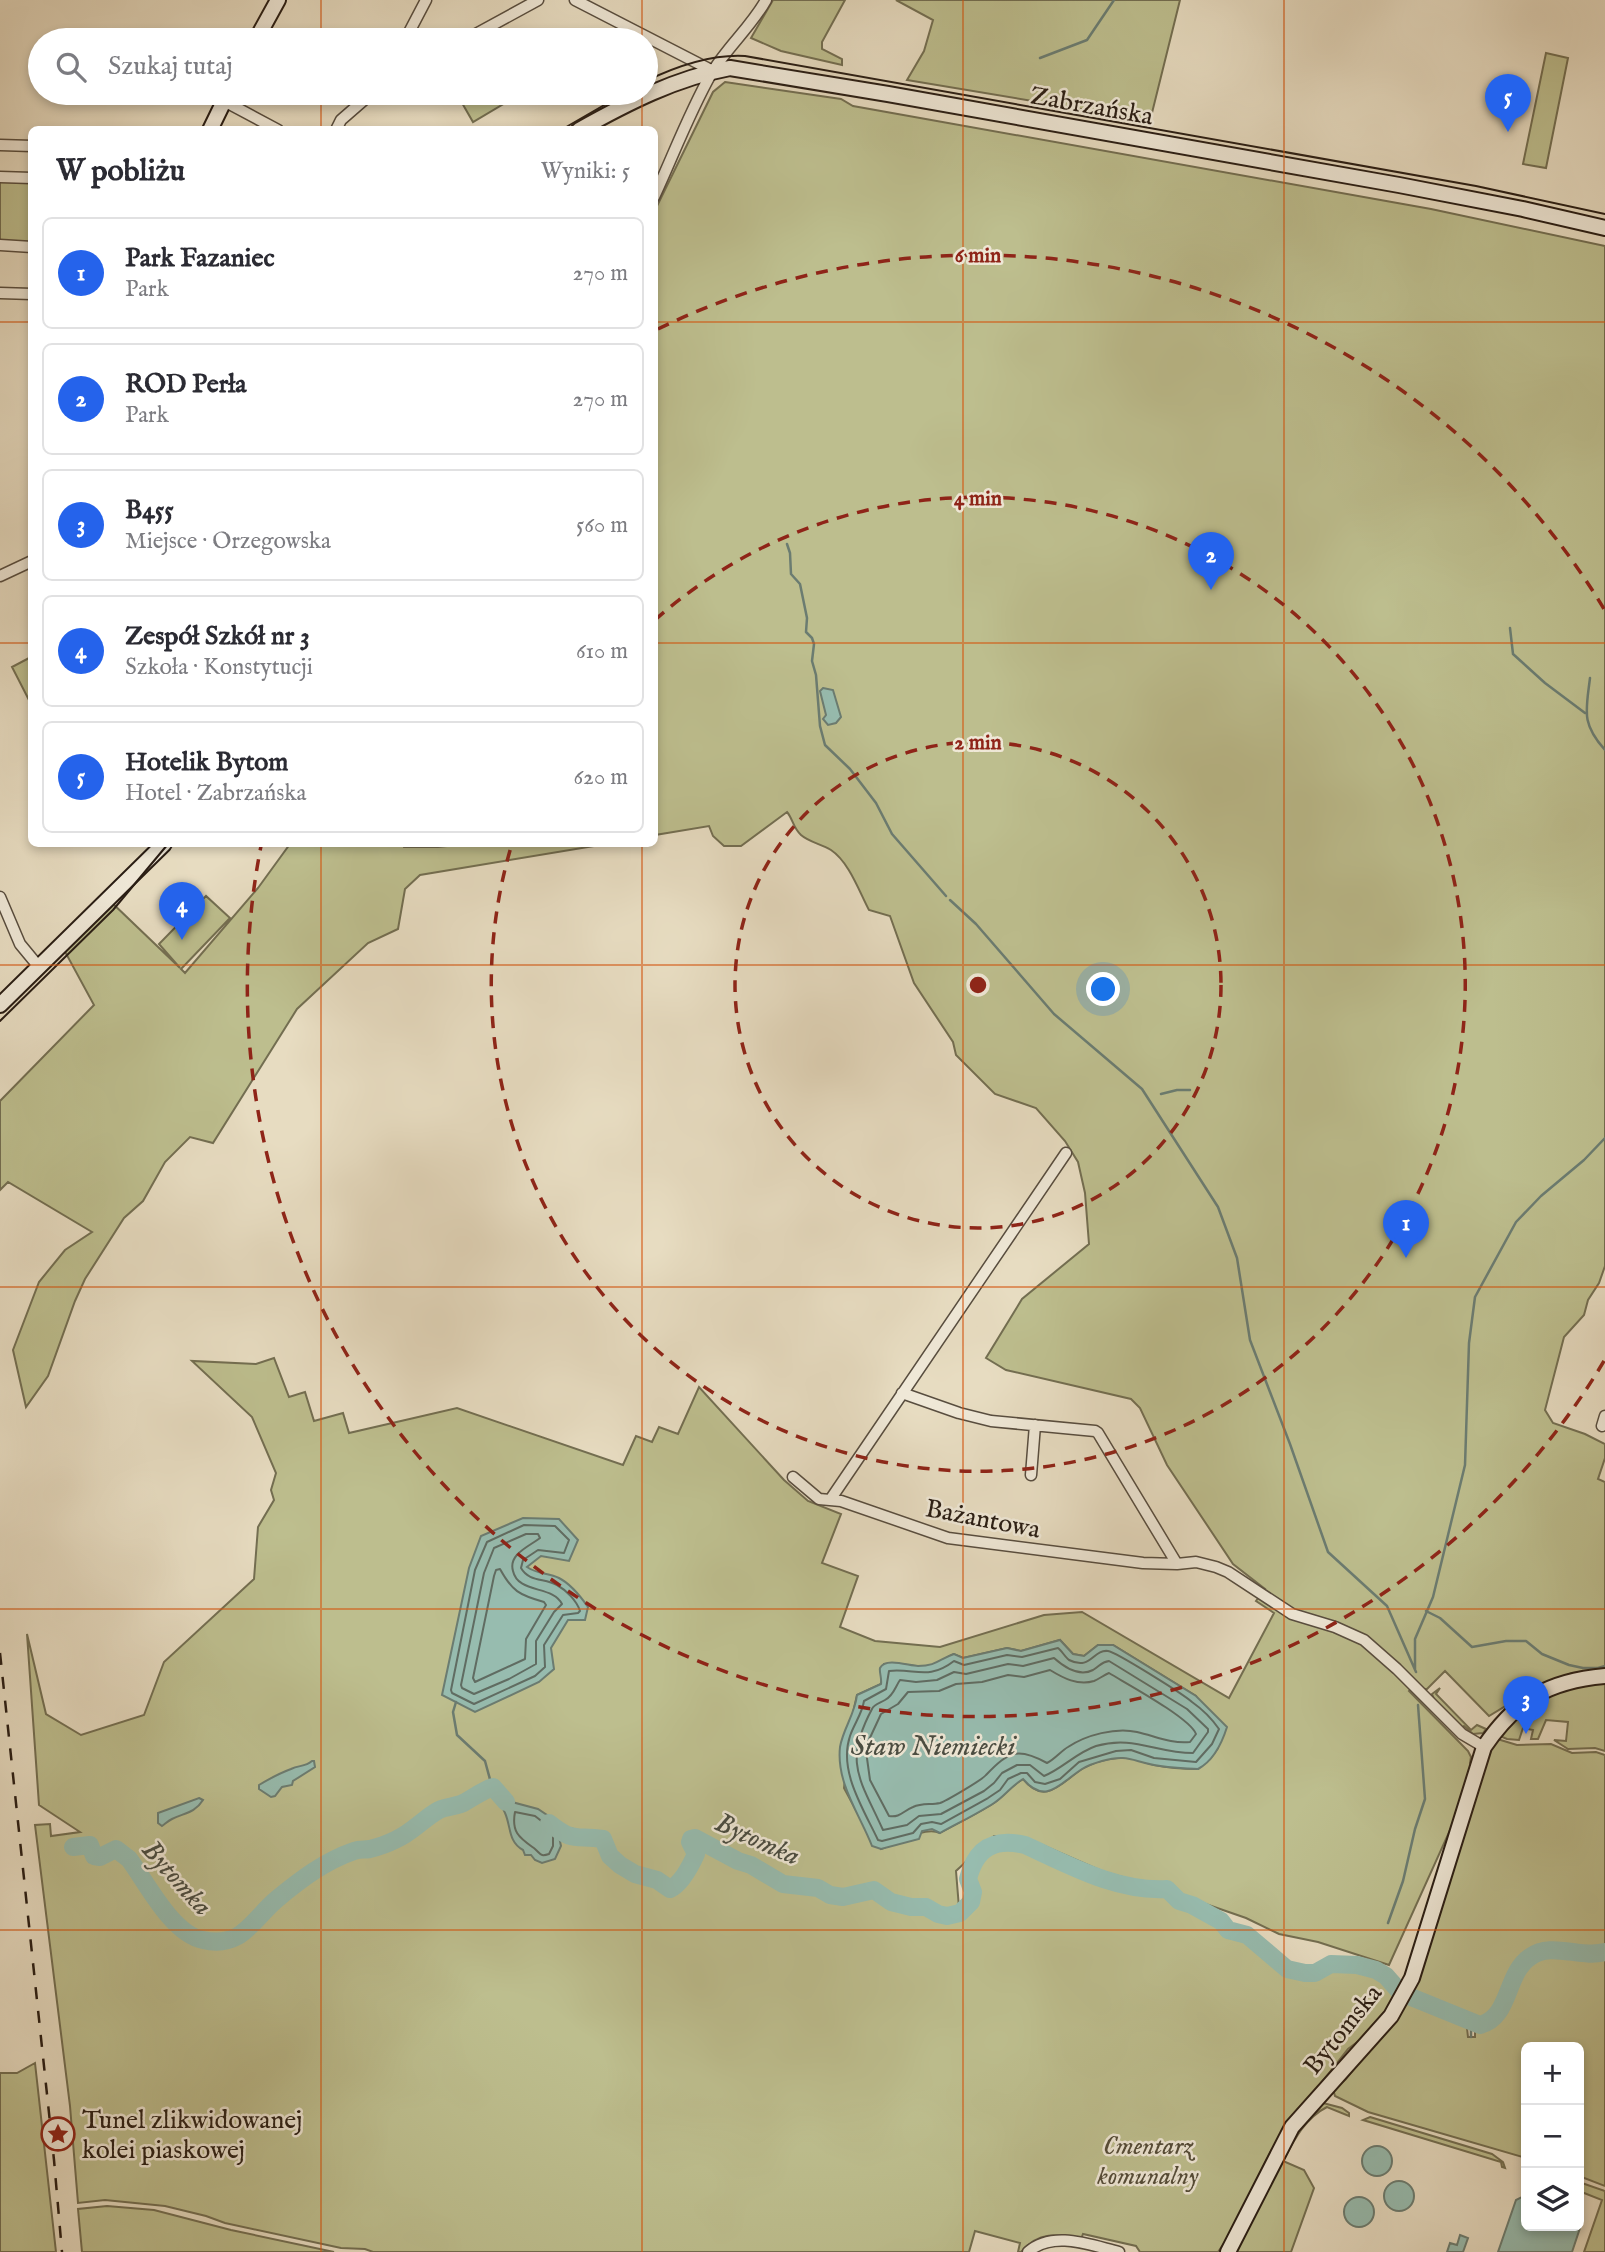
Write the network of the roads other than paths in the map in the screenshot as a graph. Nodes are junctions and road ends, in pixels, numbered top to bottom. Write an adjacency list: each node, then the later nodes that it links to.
1 (278, 0): 6 (street)
2 (426, 0): 7 (street)
3 (538, 0): 8 (street)
4 (575, 0): 9 (street)
5 (766, 0): 11 (street)
6 (263, 28)
7 (411, 28)
8 (487, 28)
9 (629, 28)
10 (658, 43): 11 (street)
11 (713, 71): 12 (street, Zabrzańska); 25 (street); 26 (street, Zabrzańska)
12 (658, 90)
13 (222, 105): 17 (street)
14 (239, 105): 18 (street)
15 (358, 105): 19 (street)
16 (626, 105): 20 (street, Zabrzańska)
17 (212, 126)
18 (272, 126)
19 (338, 126)
20 (587, 126)
21 (0, 145): 22 (street)
22 (28, 146)
23 (0, 177): 24 (street)
24 (28, 178)
25 (658, 188)
26 (1605, 228)
27 (0, 245): 28 (street)
28 (28, 247)
29 (0, 293): 30 (street)
30 (28, 294)
31 (28, 563): 32 (street)
32 (0, 576)
33 (161, 847): 35 (street)
34 (0, 897): 35 (street)
35 (39, 967): 36 (street)
36 (0, 1005)
37 (1066, 1153): 38 (street)
38 (902, 1393): 39 (street); 42 (street)
39 (1035, 1425): 40 (street); 43 (street)
40 (1031, 1475)
41 (793, 1477): 42 (street, Bażantowa)
42 (830, 1500): 43 (street, Bażantowa)
43 (1177, 1564): 45 (street, Bażantowa)
44 (1605, 1676): 45 (street)
45 (1483, 1747): 48 (street, Bytomska)
46 (1028, 2252): 47 (street)
47 (1119, 2252)
48 (1228, 2252)

